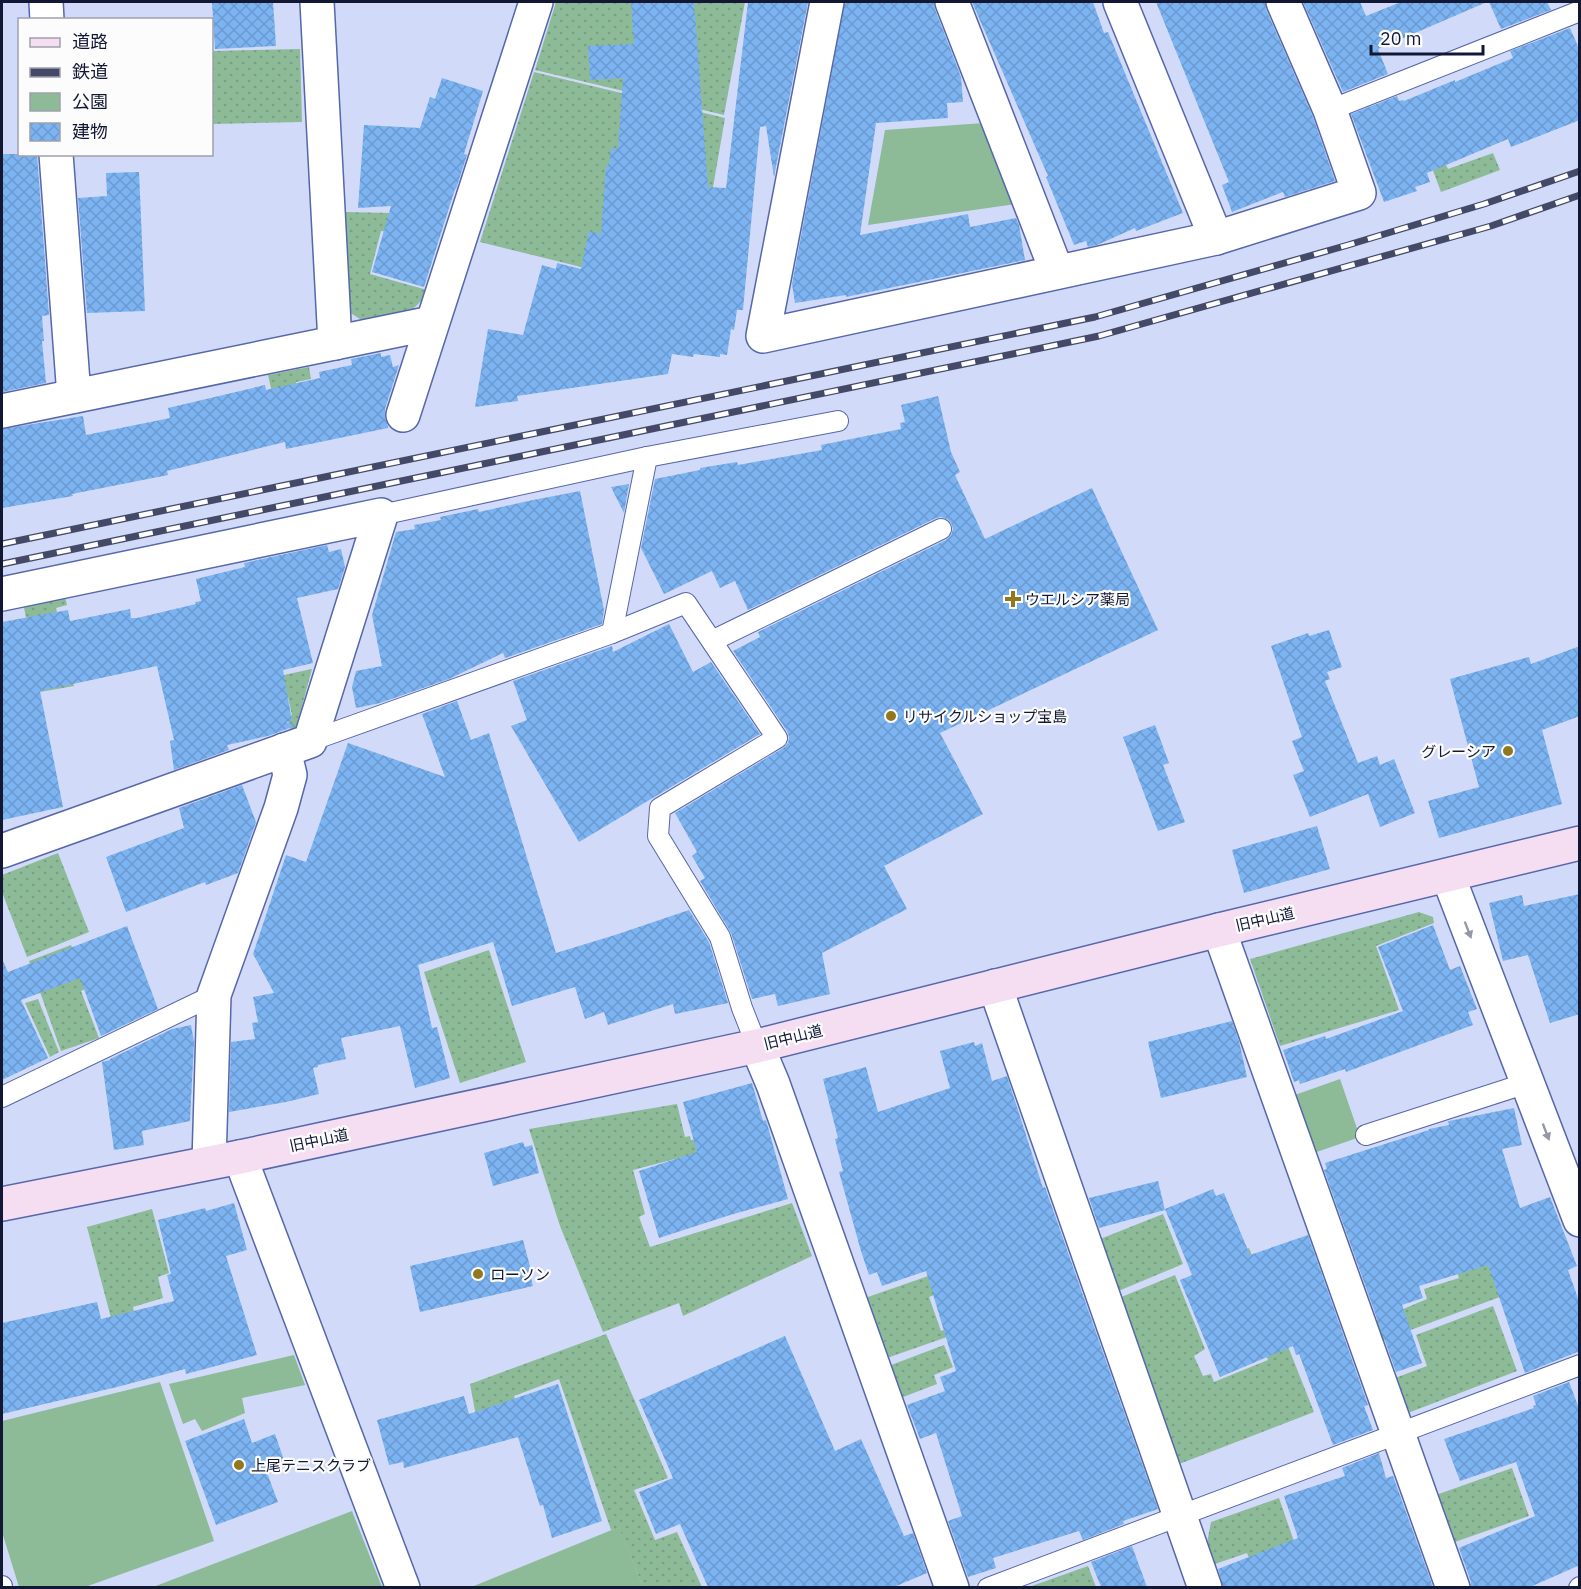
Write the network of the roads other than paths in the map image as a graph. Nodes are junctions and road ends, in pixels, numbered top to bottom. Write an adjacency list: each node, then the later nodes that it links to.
1 (46, 2): 9 (street)
2 (317, 2): 15 (street)
3 (536, 2): 14 (street)
4 (827, 2): 13 (street)
5 (952, 2): 13 (street)
6 (1120, 2): 12 (street)
7 (1283, 2): 10 (street)
8 (1580, 11): 10 (lane)
9 (47, 18)
10 (1330, 110): 12 (street)
11 (57, 156): 16 (street)
12 (1216, 238): 13 (street)
13 (1057, 272)
14 (432, 323): 15 (street); 18 (street)
15 (335, 343): 16 (street)
16 (74, 396): 17 (street)
17 (2, 411)
18 (403, 415)
19 (838, 421): 20 (lane)
20 (647, 457): 21 (lane); 24 (lane)
21 (381, 515): 23 (street); 26 (street)
22 (941, 529): 25 (lane)
23 (2, 594)
24 (612, 633): 25 (lane); 26 (lane)
25 (712, 641): 33 (lane)
26 (297, 745): 28 (street); 32 (street)
27 (1580, 843): 29 (main road, 旧中山道)
28 (2, 852)
29 (1448, 876): 30 (main road, 旧中山道); 34 (street, one-way to 34)
30 (1220, 930): 31 (main road, 旧中山道); 41 (street)
31 (995, 986): 33 (main road, 旧中山道); 42 (street)
32 (214, 995): 35 (lane); 37 (street)
33 (756, 1046): 37 (main road, 旧中山道); 44 (street)
34 (1527, 1083): 36 (lane); 39 (street, one-way to 39)
35 (2, 1097)
36 (1366, 1135)
37 (224, 1159): 38 (main road, 旧中山道); 43 (street)
38 (2, 1204)
39 (1580, 1220)
40 (1580, 1365): 41 (lane)
41 (1398, 1434): 42 (lane); 47 (street)
42 (1179, 1516): 45 (lane); 46 (street)
43 (403, 1587)
44 (952, 1587)
45 (988, 1587)
46 (1205, 1587)
47 (1453, 1587)

